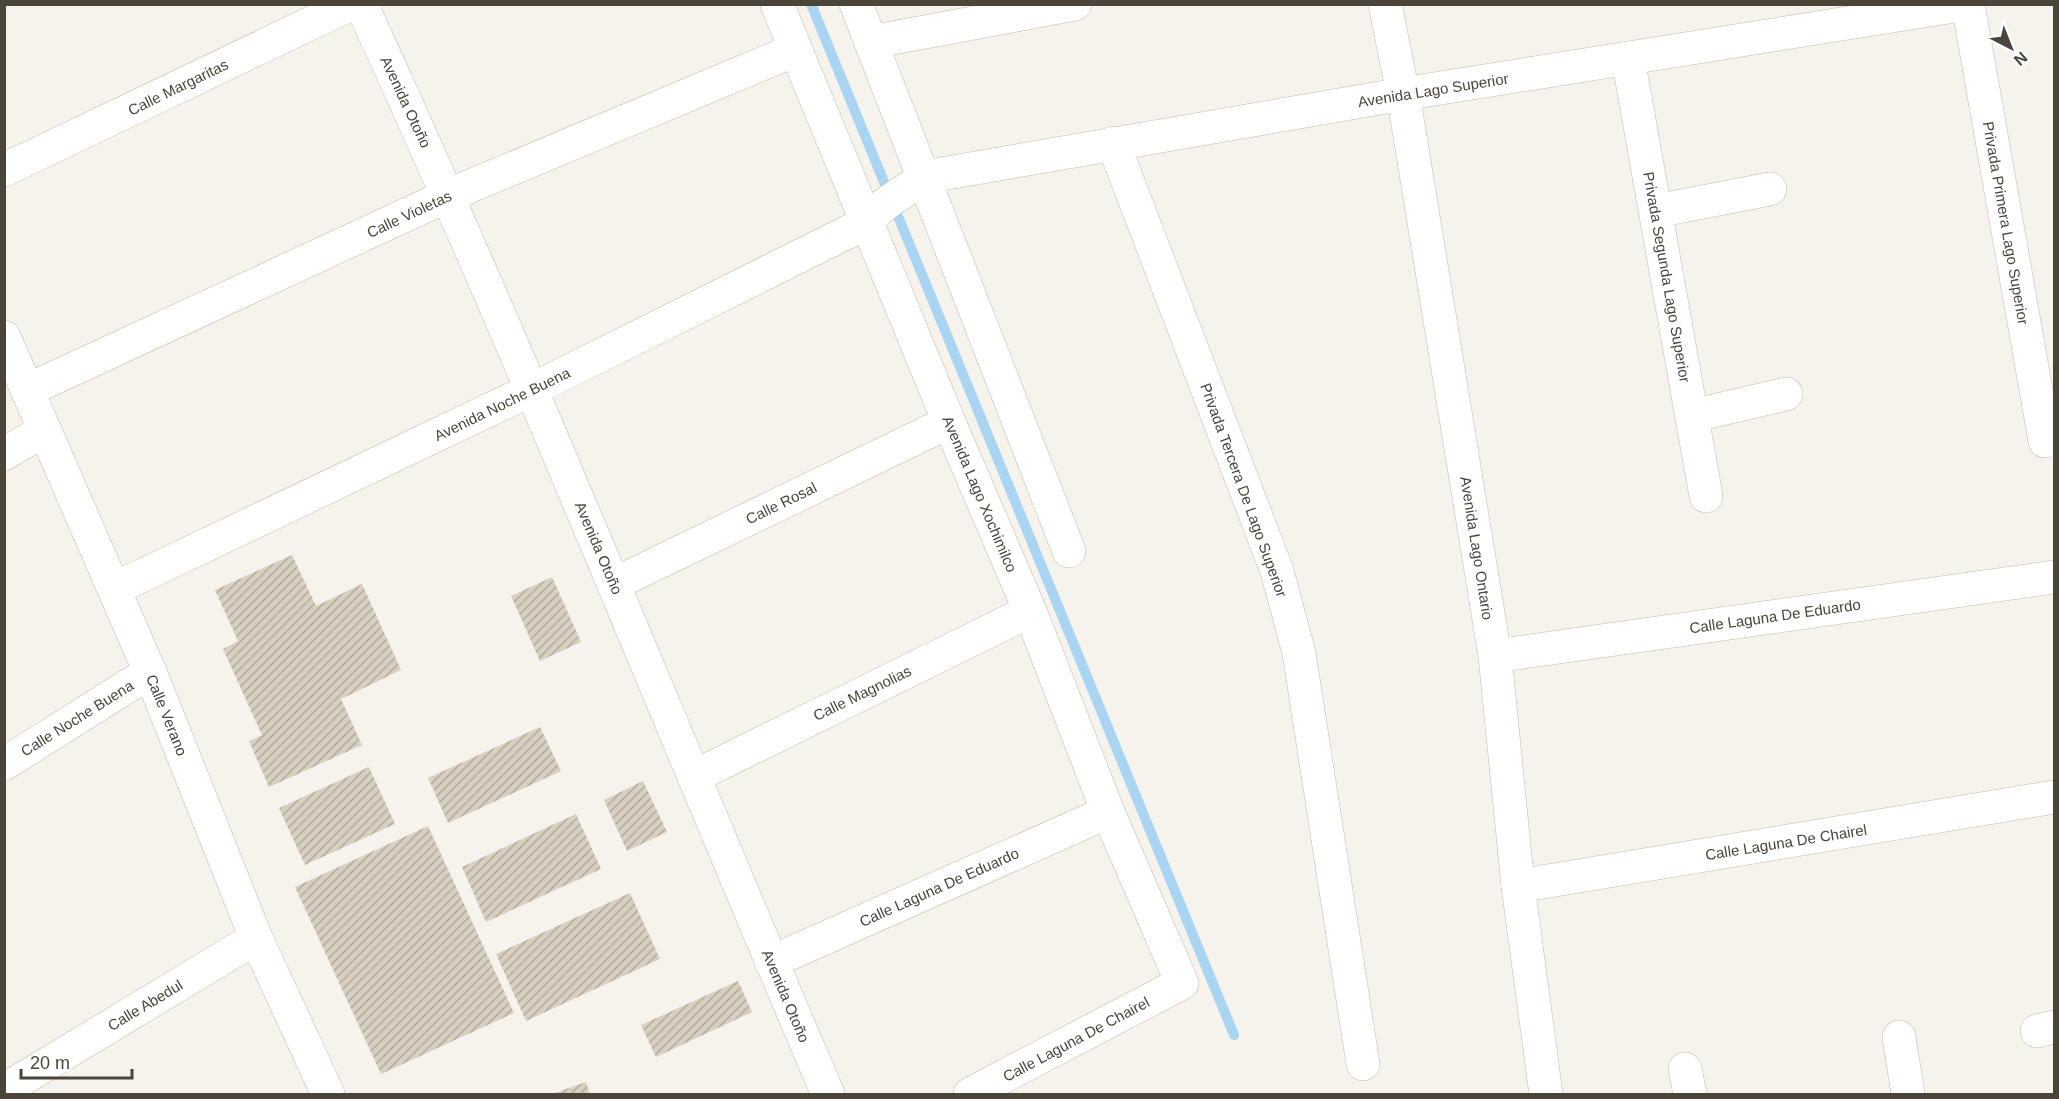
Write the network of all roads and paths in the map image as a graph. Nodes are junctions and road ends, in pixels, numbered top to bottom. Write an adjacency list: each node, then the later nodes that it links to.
1 (351, 4): 13 (street, Calle Margaritas)
2 (361, 4): 15 (street, Avenida Otoño)
3 (777, 4): 9 (street, Avenida Lago Xochimilco)
4 (856, 4): 8 (street, Avenida Lago Xochimilco)
5 (1075, 4): 8 (street)
6 (1385, 4): 11 (street, Avenida Lago Ontario)
7 (1967, 4): 10 (street, Avenida Lago Superior); 25 (street, Privada Primera Lago Superior)
8 (871, 42): 16 (street, Avenida Lago Xochimilco)
9 (795, 50): 15 (street, Calle Violetas); 16 (street, Avenida Lago Xochimilco)
10 (1628, 58): 11 (street, Avenida Lago Superior); 17 (street, Privada Segunda Lago Superior)
11 (1404, 94): 12 (street, Avenida Lago Superior); 33 (street, Avenida Lago Ontario)
12 (1113, 143): 16 (street, Avenida Lago Superior); 44 (street, Privada Tercera De Lago Superior)
13 (4, 170)
14 (1770, 189): 17 (street)
15 (449, 195): 19 (street, Calle Violetas); 20 (street, Avenida Otoño)
16 (894, 199): 20 (street, Avenida Noche Buena); 23 (street, Avenida Lago Xochimilco); 28 (street, Avenida Lago Xochimilco)
17 (1656, 211): 22 (street, Privada Segunda Lago Superior)
18 (4, 337): 19 (street, Calle Verano)
19 (28, 390): 24 (street, Calle Verano)
20 (533, 390): 30 (street, Avenida Otoño); 31 (street, Avenida Noche Buena)
21 (1786, 394): 22 (street)
22 (1692, 416): 27 (street, Privada Segunda Lago Superior)
23 (949, 423): 30 (street, Calle Rosal); 32 (street, Avenida Lago Xochimilco)
24 (45, 430): 26 (street); 31 (street, Calle Verano)
25 (2045, 441)
26 (4, 454)
27 (1706, 496)
28 (1069, 551)
29 (2055, 577): 33 (street, Calle Laguna De Eduardo)
30 (614, 584): 36 (street, Avenida Otoño)
31 (114, 589): 34 (street, Calle Verano)
32 (1030, 611): 36 (street, Calle Magnolias); 38 (street, Avenida Lago Xochimilco)
33 (1495, 656): 39 (street, Avenida Lago Ontario)
34 (150, 672): 35 (street, Calle Noche Buena); 40 (street, Calle Verano)
35 (4, 764)
36 (694, 776): 41 (street, Avenida Otoño)
37 (2055, 797): 39 (street, Calle Laguna De Chairel)
38 (1108, 812): 41 (street, Calle Laguna De Eduardo); 42 (street, Avenida Lago Xochimilco)
39 (1518, 886): 49 (street, Avenida Lago Ontario)
40 (256, 938): 45 (street, Calle Abedul); 46 (street, Calle Verano)
41 (771, 962): 47 (street, Avenida Otoño)
42 (1182, 983): 48 (street, Calle Laguna De Chairel)
43 (1899, 1038): 50 (street)
44 (1363, 1064)
45 (4, 1090)
46 (328, 1095)
47 (828, 1095)
48 (970, 1095)
49 (1546, 1095)
50 (1908, 1095)

